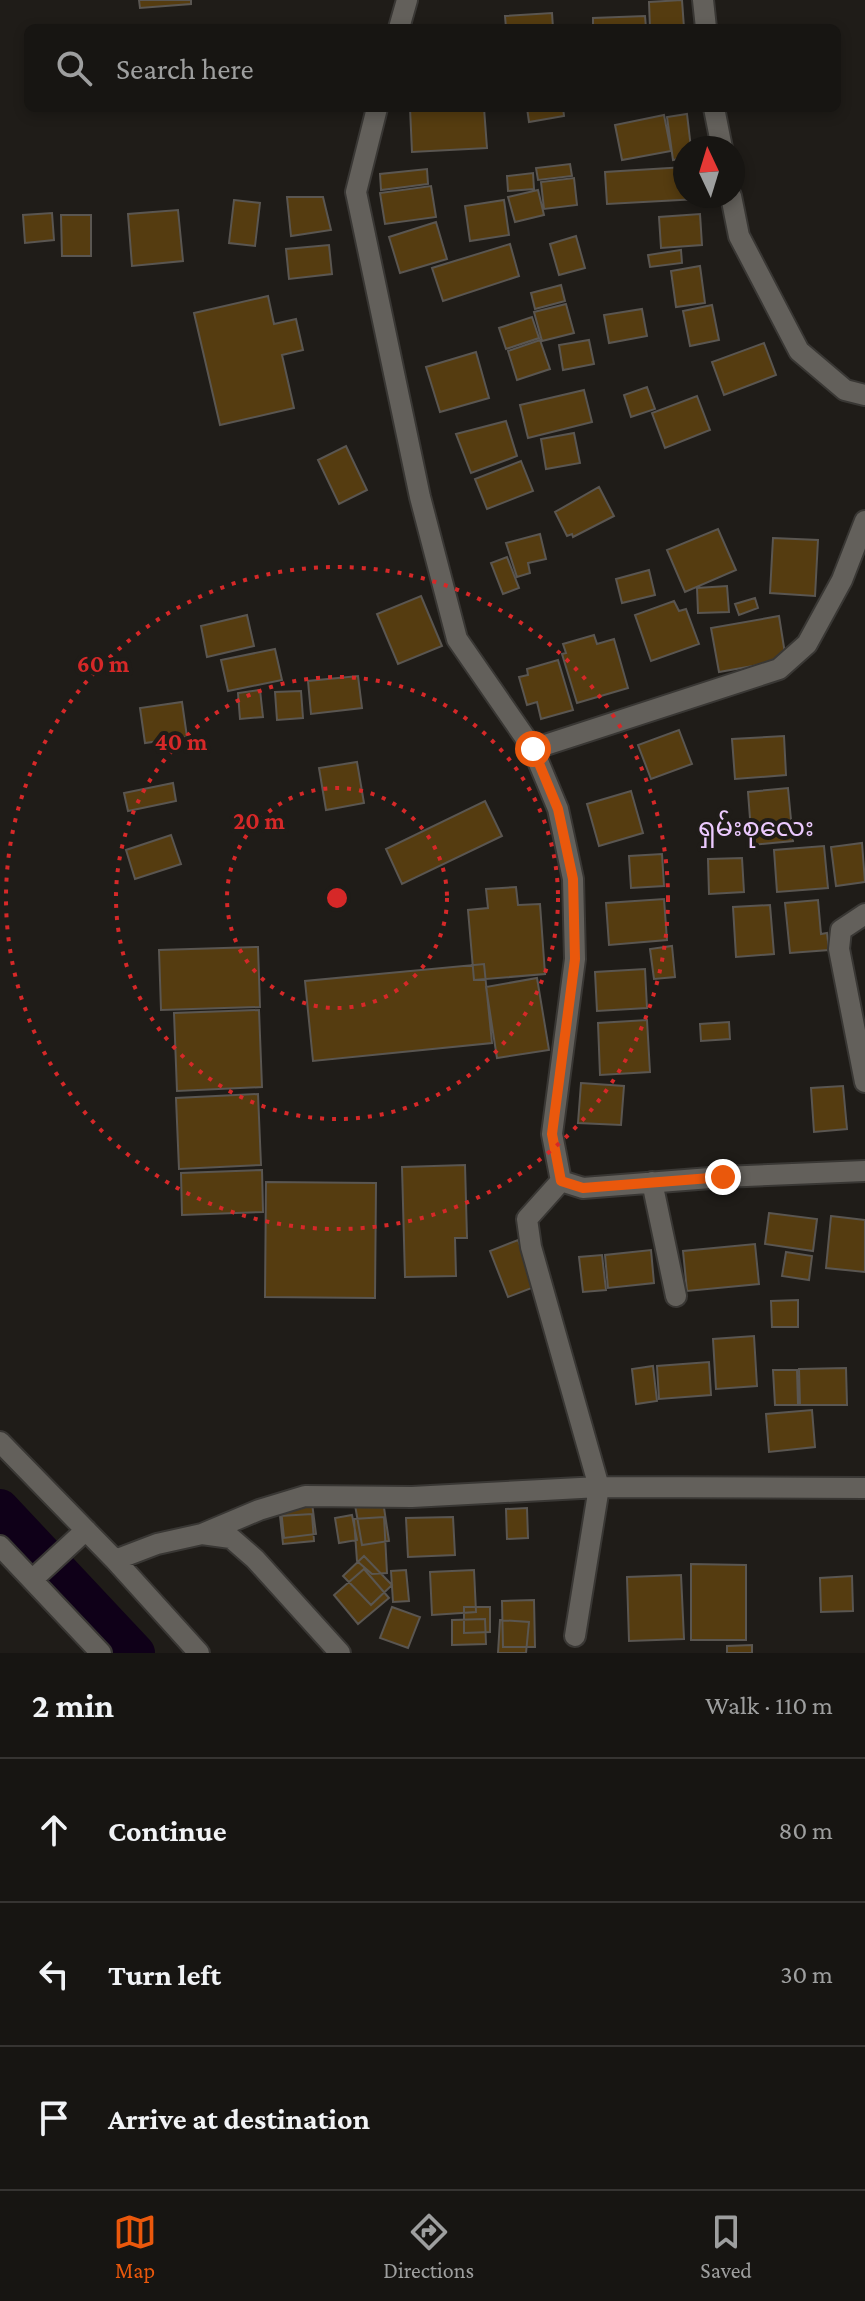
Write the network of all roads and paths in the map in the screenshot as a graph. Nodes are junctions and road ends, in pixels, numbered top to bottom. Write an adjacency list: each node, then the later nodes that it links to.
1 (407, 0): 3 (street)
2 (703, 0): 4 (street)
3 (400, 24)
4 (706, 24)
5 (376, 112): 11 (street)
6 (715, 112): 7 (street)
7 (720, 136)
8 (733, 208): 9 (street)
9 (865, 395)
10 (865, 521): 11 (street)
11 (533, 749): 15 (street)
12 (865, 914): 13 (street)
13 (865, 1082)
14 (865, 1171): 16 (street)
15 (561, 1181): 16 (street); 19 (street)
16 (652, 1182): 17 (street)
17 (676, 1296)
18 (0, 1442): 21 (street)
19 (599, 1487): 20 (street); 22 (street); 26 (street)
20 (865, 1488)
21 (86, 1530): 24 (street); 25 (street)
22 (202, 1534): 24 (street); 29 (street)
23 (0, 1546): 25 (street)
24 (115, 1560): 28 (street)
25 (39, 1573): 27 (street)
26 (575, 1636)
27 (101, 1653)
28 (199, 1653)
29 (340, 1653)

